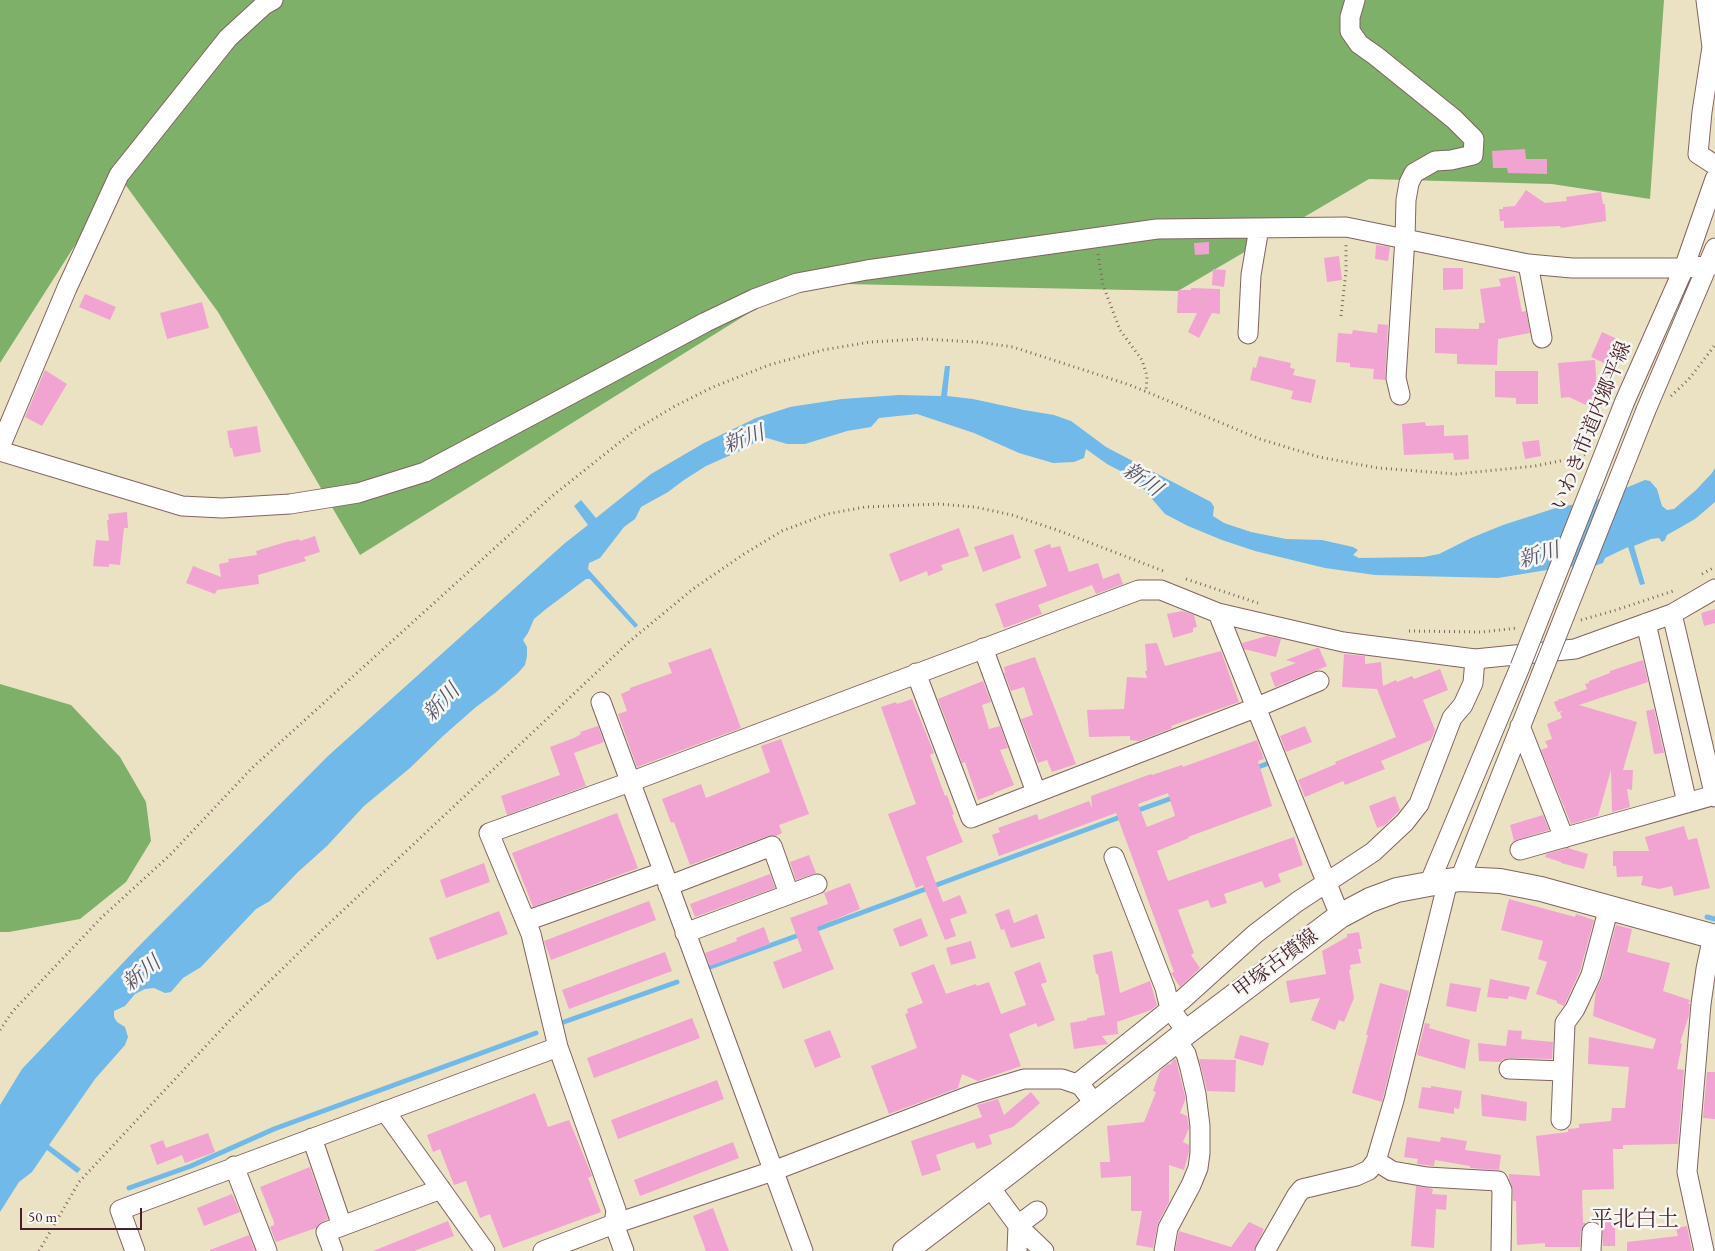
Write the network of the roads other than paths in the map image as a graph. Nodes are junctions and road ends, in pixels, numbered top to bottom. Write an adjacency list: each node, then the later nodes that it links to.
1 (273, 0): 15 (street)
2 (1355, 0): 7 (street)
3 (1706, 0): 4 (street)
4 (1715, 165)
5 (1715, 179): 11 (street, いわき市道内郷平線)
6 (1259, 228): 7 (street); 12 (street); 16 (street)
7 (1405, 238): 9 (street); 14 (street)
8 (1715, 248): 10 (street)
9 (1528, 264): 11 (street); 13 (street)
10 (1712, 266): 11 (street); 27 (street, bridge)
11 (1684, 268): 36 (street, いわき市道内郷平線, bridge)
12 (1248, 334)
13 (1542, 338)
14 (1400, 395)
15 (0, 446)
16 (0, 451)
17 (1715, 589): 19 (street)
18 (1218, 613): 21 (street); 22 (street); 26 (street)
19 (1672, 614): 20 (street); 30 (street)
20 (1646, 623): 22 (street); 31 (street)
21 (983, 648): 23 (street); 29 (street)
22 (1476, 659): 38 (street)
23 (916, 673): 28 (street); 29 (street)
24 (1319, 681): 26 (street)
25 (601, 702): 28 (street)
26 (1255, 708): 29 (street); 38 (street)
27 (1520, 726): 32 (street); 36 (street)
28 (630, 782): 35 (street); 42 (street)
29 (1036, 792)
30 (1715, 796): 31 (street)
31 (1687, 803): 32 (street)
32 (1564, 838): 33 (street)
33 (1520, 850)
34 (1114, 857): 45 (street)
35 (666, 879): 39 (street); 42 (street); 43 (street)
36 (1446, 881): 40 (main road, 甲塚古墳線); 41 (main road, 甲塚古墳線); 55 (street)
37 (817, 884): 39 (street)
38 (1326, 884): 41 (street); 45 (street)
39 (790, 894): 43 (street)
40 (1609, 907): 44 (main road, 甲塚古墳線); 49 (street)
41 (1340, 916): 46 (main road, 甲塚古墳線)
42 (526, 921): 47 (street)
43 (686, 933): 57 (street)
44 (1714, 936): 79 (street)
45 (1170, 1008): 46 (street); 50 (street)
46 (1182, 1036): 51 (main road, 甲塚古墳線); 75 (street)
47 (558, 1047): 52 (street); 61 (street)
48 (1509, 1069): 49 (street)
49 (1563, 1071): 53 (street)
50 (1078, 1084): 51 (street); 57 (street)
51 (1095, 1104): 58 (main road, 甲塚古墳線)
52 (385, 1111): 54 (street); 59 (street)
53 (1562, 1120)
54 (312, 1138): 56 (street); 63 (street)
55 (1376, 1161): 76 (street); 77 (street)
56 (234, 1166): 65 (street); 66 (street)
57 (773, 1171): 61 (street); 71 (street)
58 (989, 1186): 62 (street); 72 (main road, 甲塚古墳線)
59 (441, 1190): 63 (street); 68 (street)
60 (1037, 1211): 62 (street)
61 (614, 1224): 69 (street); 70 (street)
62 (1018, 1225): 73 (street); 74 (street)
63 (342, 1226): 67 (street)
64 (1592, 1232): 78 (street)
65 (135, 1251)
66 (267, 1251)
67 (333, 1251)
68 (485, 1251)
69 (543, 1251)
70 (624, 1251)
71 (803, 1251)
72 (905, 1251)
73 (1017, 1251)
74 (1044, 1251)
75 (1164, 1251)
76 (1265, 1251)
77 (1501, 1251)
78 (1591, 1251)
79 (1704, 1251)

